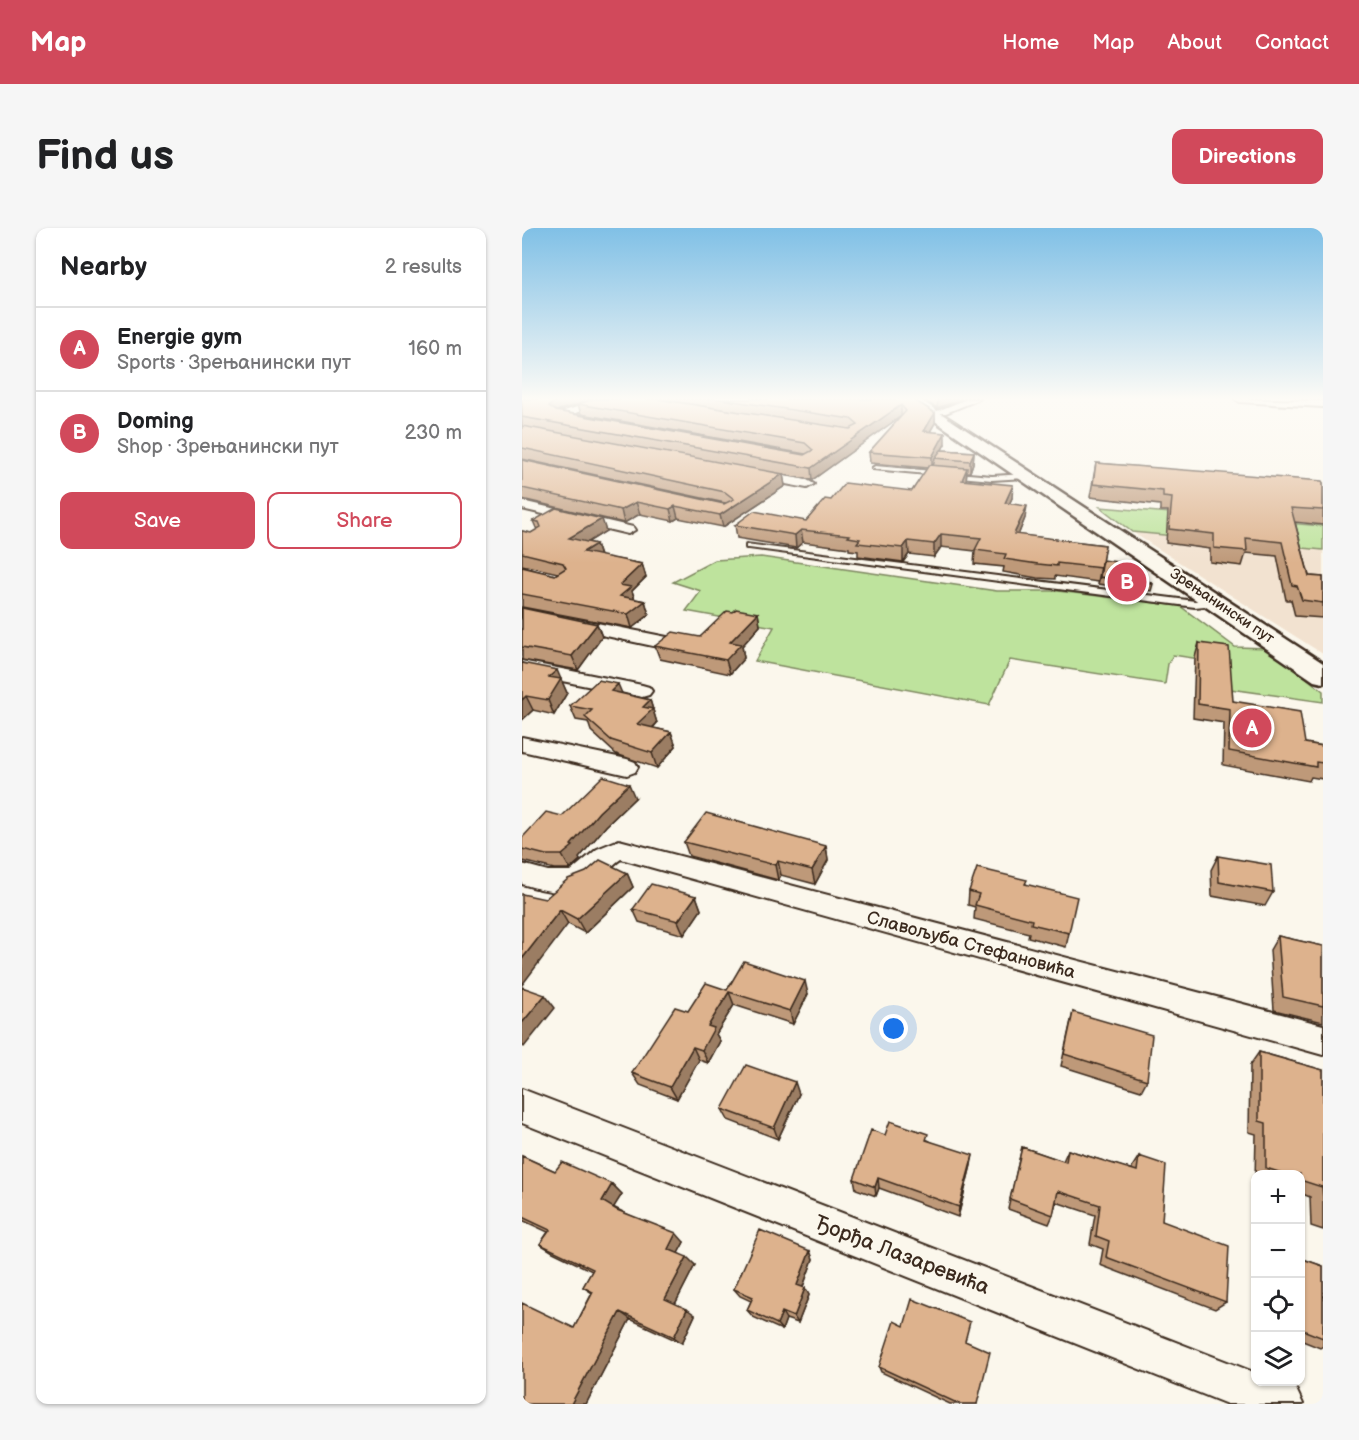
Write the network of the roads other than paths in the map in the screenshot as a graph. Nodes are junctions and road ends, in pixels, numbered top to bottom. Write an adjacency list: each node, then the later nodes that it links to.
1 (993, 454): 5 (main road, Зрењанински пут)
2 (1008, 454): 13 (main road, Зрењанински пут)
3 (875, 468): 5 (lane)
4 (738, 471): 6 (street)
5 (1026, 476): 10 (main road, Зрењанински пут)
6 (807, 484)
7 (522, 506): 8 (street)
8 (628, 530)
9 (749, 546): 10 (lane)
10 (1215, 602): 15 (main road, Зрењанински пут)
11 (522, 613): 12 (street)
12 (667, 643)
13 (1323, 660)
14 (522, 667): 16 (street)
15 (1323, 675)
16 (642, 691)
17 (522, 744): 18 (street)
18 (627, 767)
19 (522, 874): 20 (street, Славољуба Стефановића)
20 (1323, 1040)
21 (522, 1106): 22 (street, Ђорђа Лазаревића)
22 (1281, 1404)

